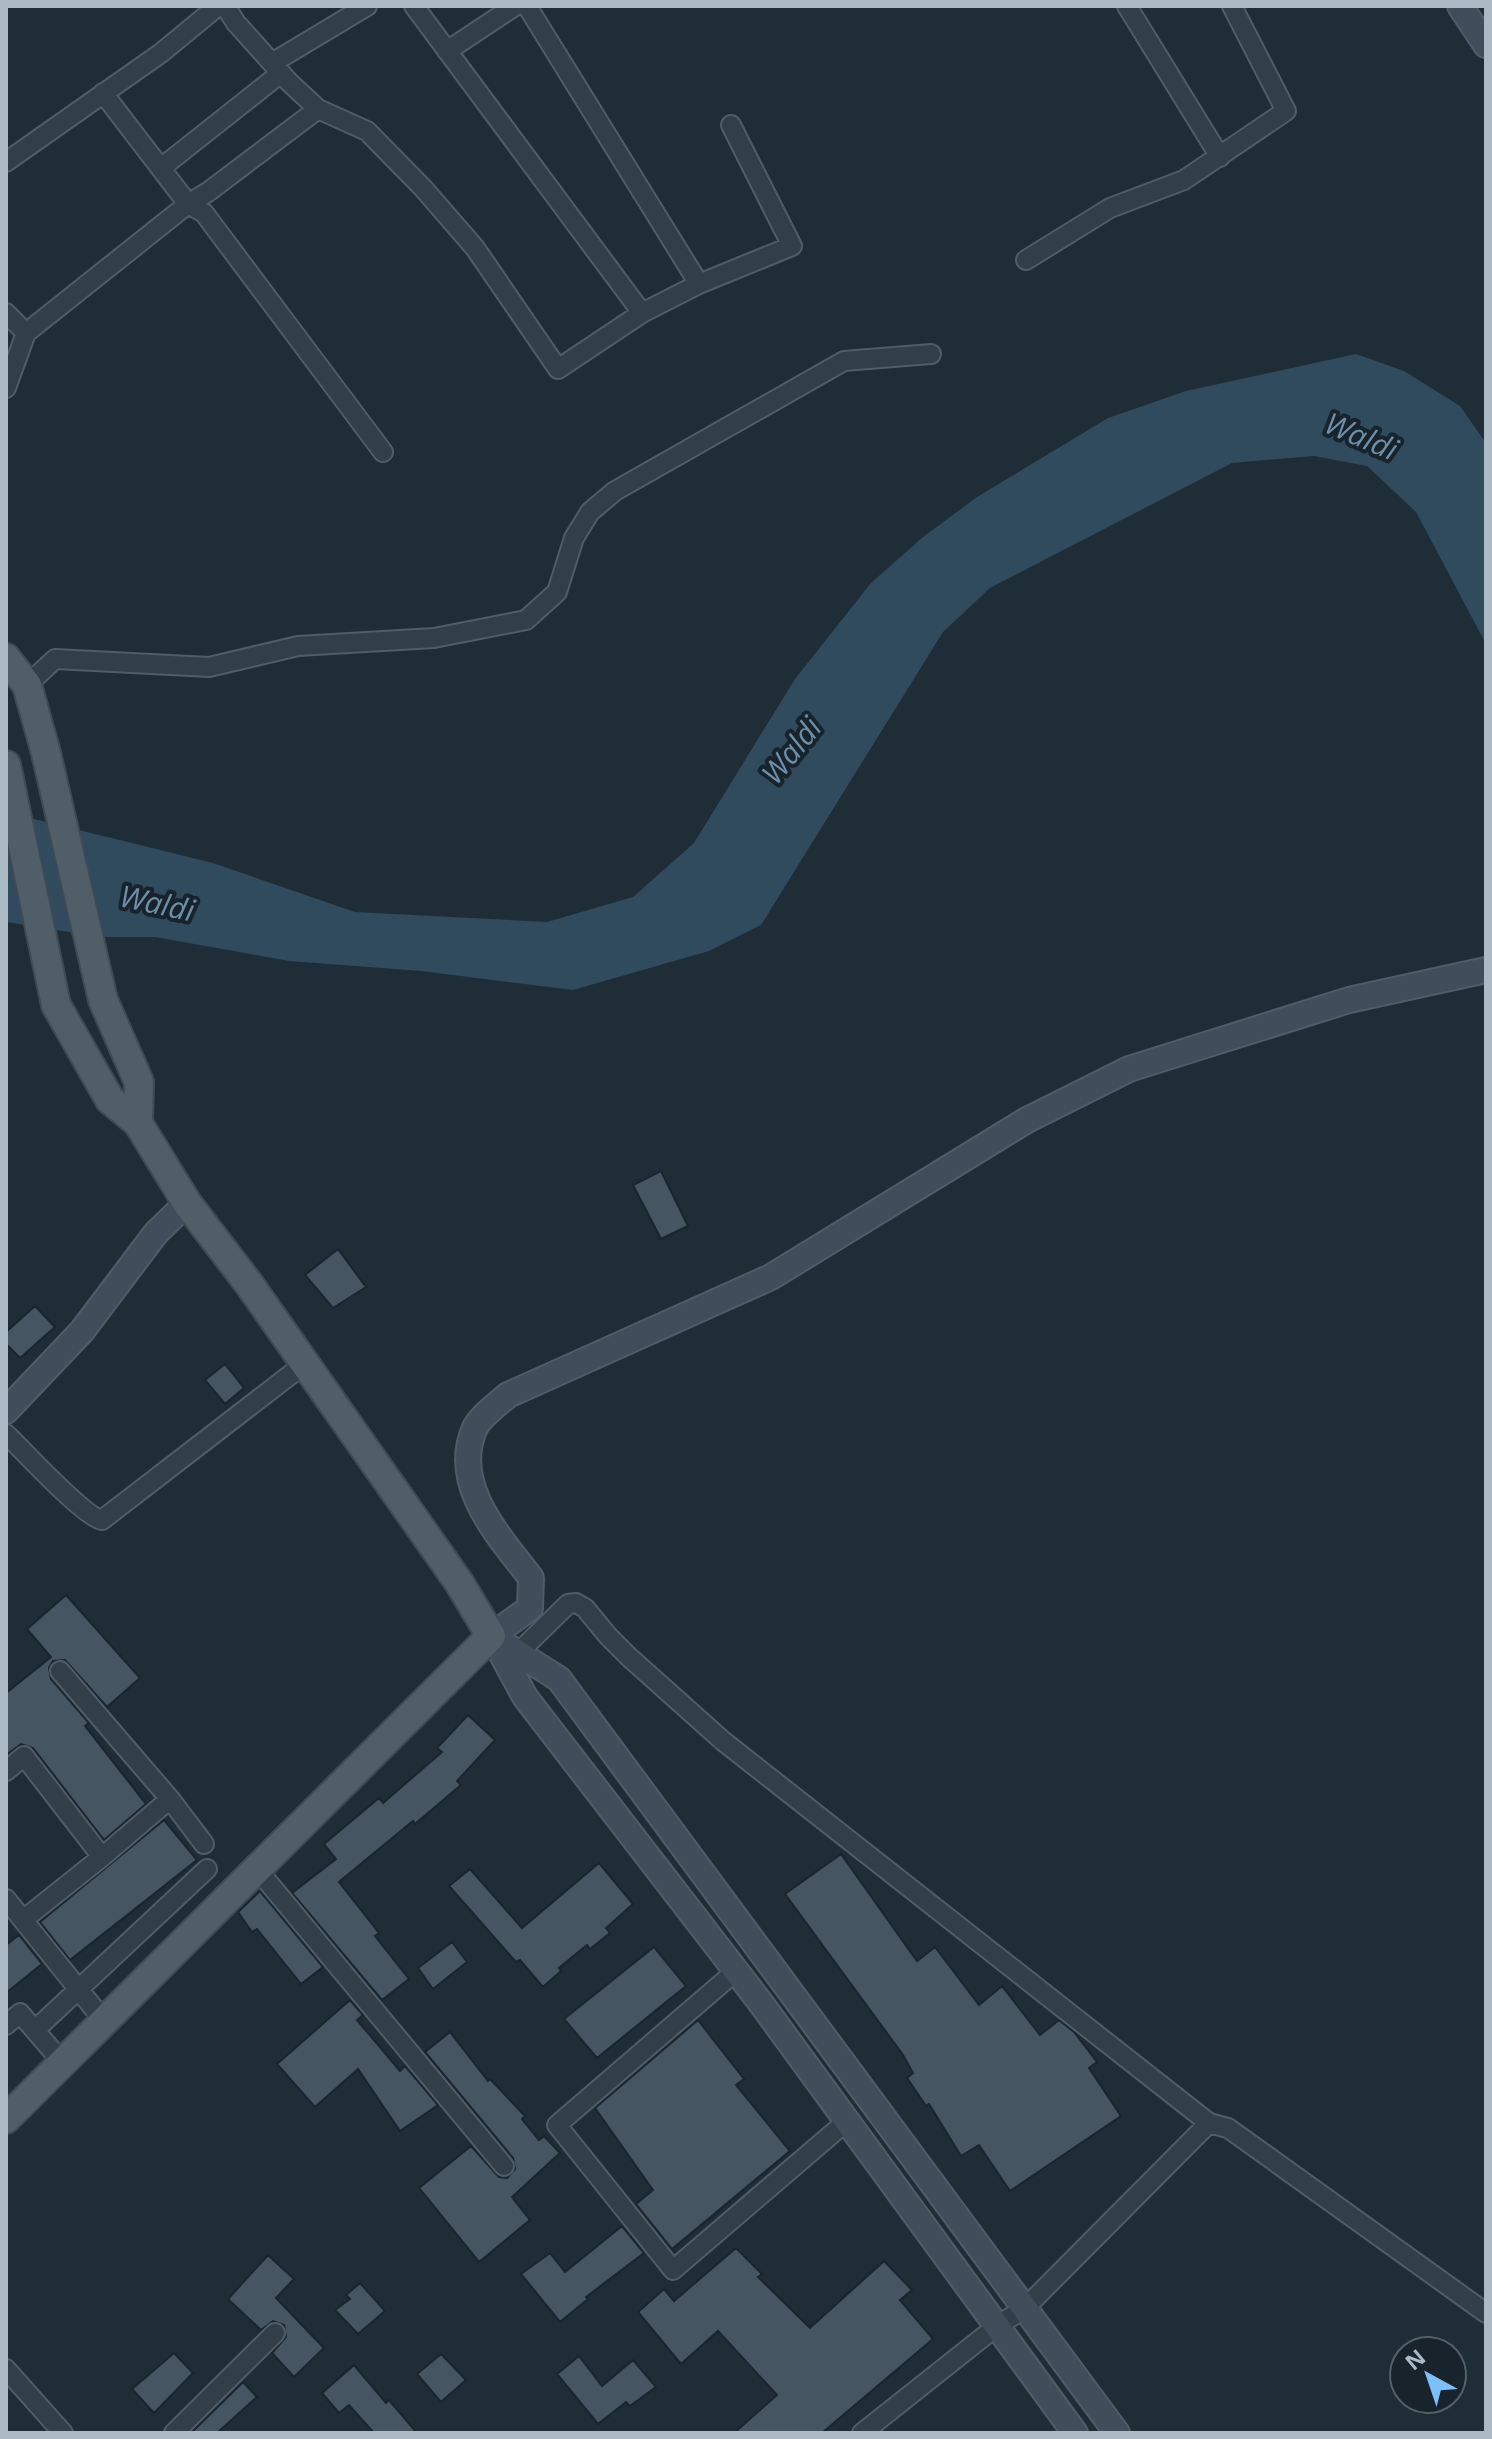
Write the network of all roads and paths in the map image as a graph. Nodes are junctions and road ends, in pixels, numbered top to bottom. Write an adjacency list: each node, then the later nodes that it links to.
1 (218, 6): 14 (street)
2 (225, 6): 13 (street)
3 (367, 6): 13 (street)
4 (414, 6): 12 (street)
5 (515, 6): 10 (street)
6 (527, 6): 22 (street)
7 (1127, 6): 17 (street)
8 (1232, 6): 17 (street)
9 (1460, 6): 11 (main road)
10 (494, 12): 12 (street)
11 (1486, 45)
12 (447, 51): 24 (street)
13 (276, 68): 15 (street); 19 (street)
14 (103, 93): 18 (street); 19 (street)
15 (318, 109): 20 (street); 24 (street)
16 (731, 125): 22 (street)
17 (1220, 157): 21 (street)
18 (6, 162)
19 (161, 168): 20 (street)
20 (188, 204): 25 (street); 28 (street)
21 (1026, 260)
22 (699, 284): 24 (street)
23 (6, 313): 25 (street)
24 (642, 313)
25 (26, 333): 27 (street)
26 (931, 354): 30 (street)
27 (6, 388)
28 (383, 452)
29 (6, 658): 30 (main road)
30 (27, 685): 33 (main road)
31 (6, 765): 33 (main road)
32 (1486, 970): 38 (main road)
33 (138, 1123): 34 (main road)
34 (187, 1203): 35 (main road); 36 (main road)
35 (303, 1365): 37 (street); 38 (main road)
36 (6, 1411)
37 (6, 1434)
38 (491, 1636): 39 (main road); 46 (main road); 49 (main road)
39 (518, 1653): 57 (street); 59 (main road)
40 (60, 1671): 42 (street)
41 (6, 1771): 44 (street)
42 (170, 1799): 43 (street); 44 (street)
43 (204, 1844)
44 (102, 1857): 48 (street)
45 (207, 1869): 50 (street)
46 (257, 1869): 51 (main road); 58 (street)
47 (6, 1899): 48 (street)
48 (23, 1920): 50 (street)
49 (736, 1971): 56 (main road); 56 (street)
50 (79, 1989): 51 (street); 53 (street)
51 (104, 2021): 54 (main road)
52 (6, 2025): 53 (street)
53 (35, 2030): 54 (street)
54 (62, 2062): 55 (main road)
55 (6, 2119)
56 (847, 2121): 61 (main road)
57 (1209, 2123): 59 (street); 60 (street)
58 (504, 2166)
59 (1025, 2308): 61 (street); 68 (main road)
60 (1486, 2313)
61 (997, 2326): 66 (street); 67 (main road)
62 (275, 2333): 65 (street)
63 (6, 2369): 64 (street)
64 (63, 2433)
65 (174, 2433)
66 (862, 2433)
67 (1075, 2433)
68 (1117, 2433)

